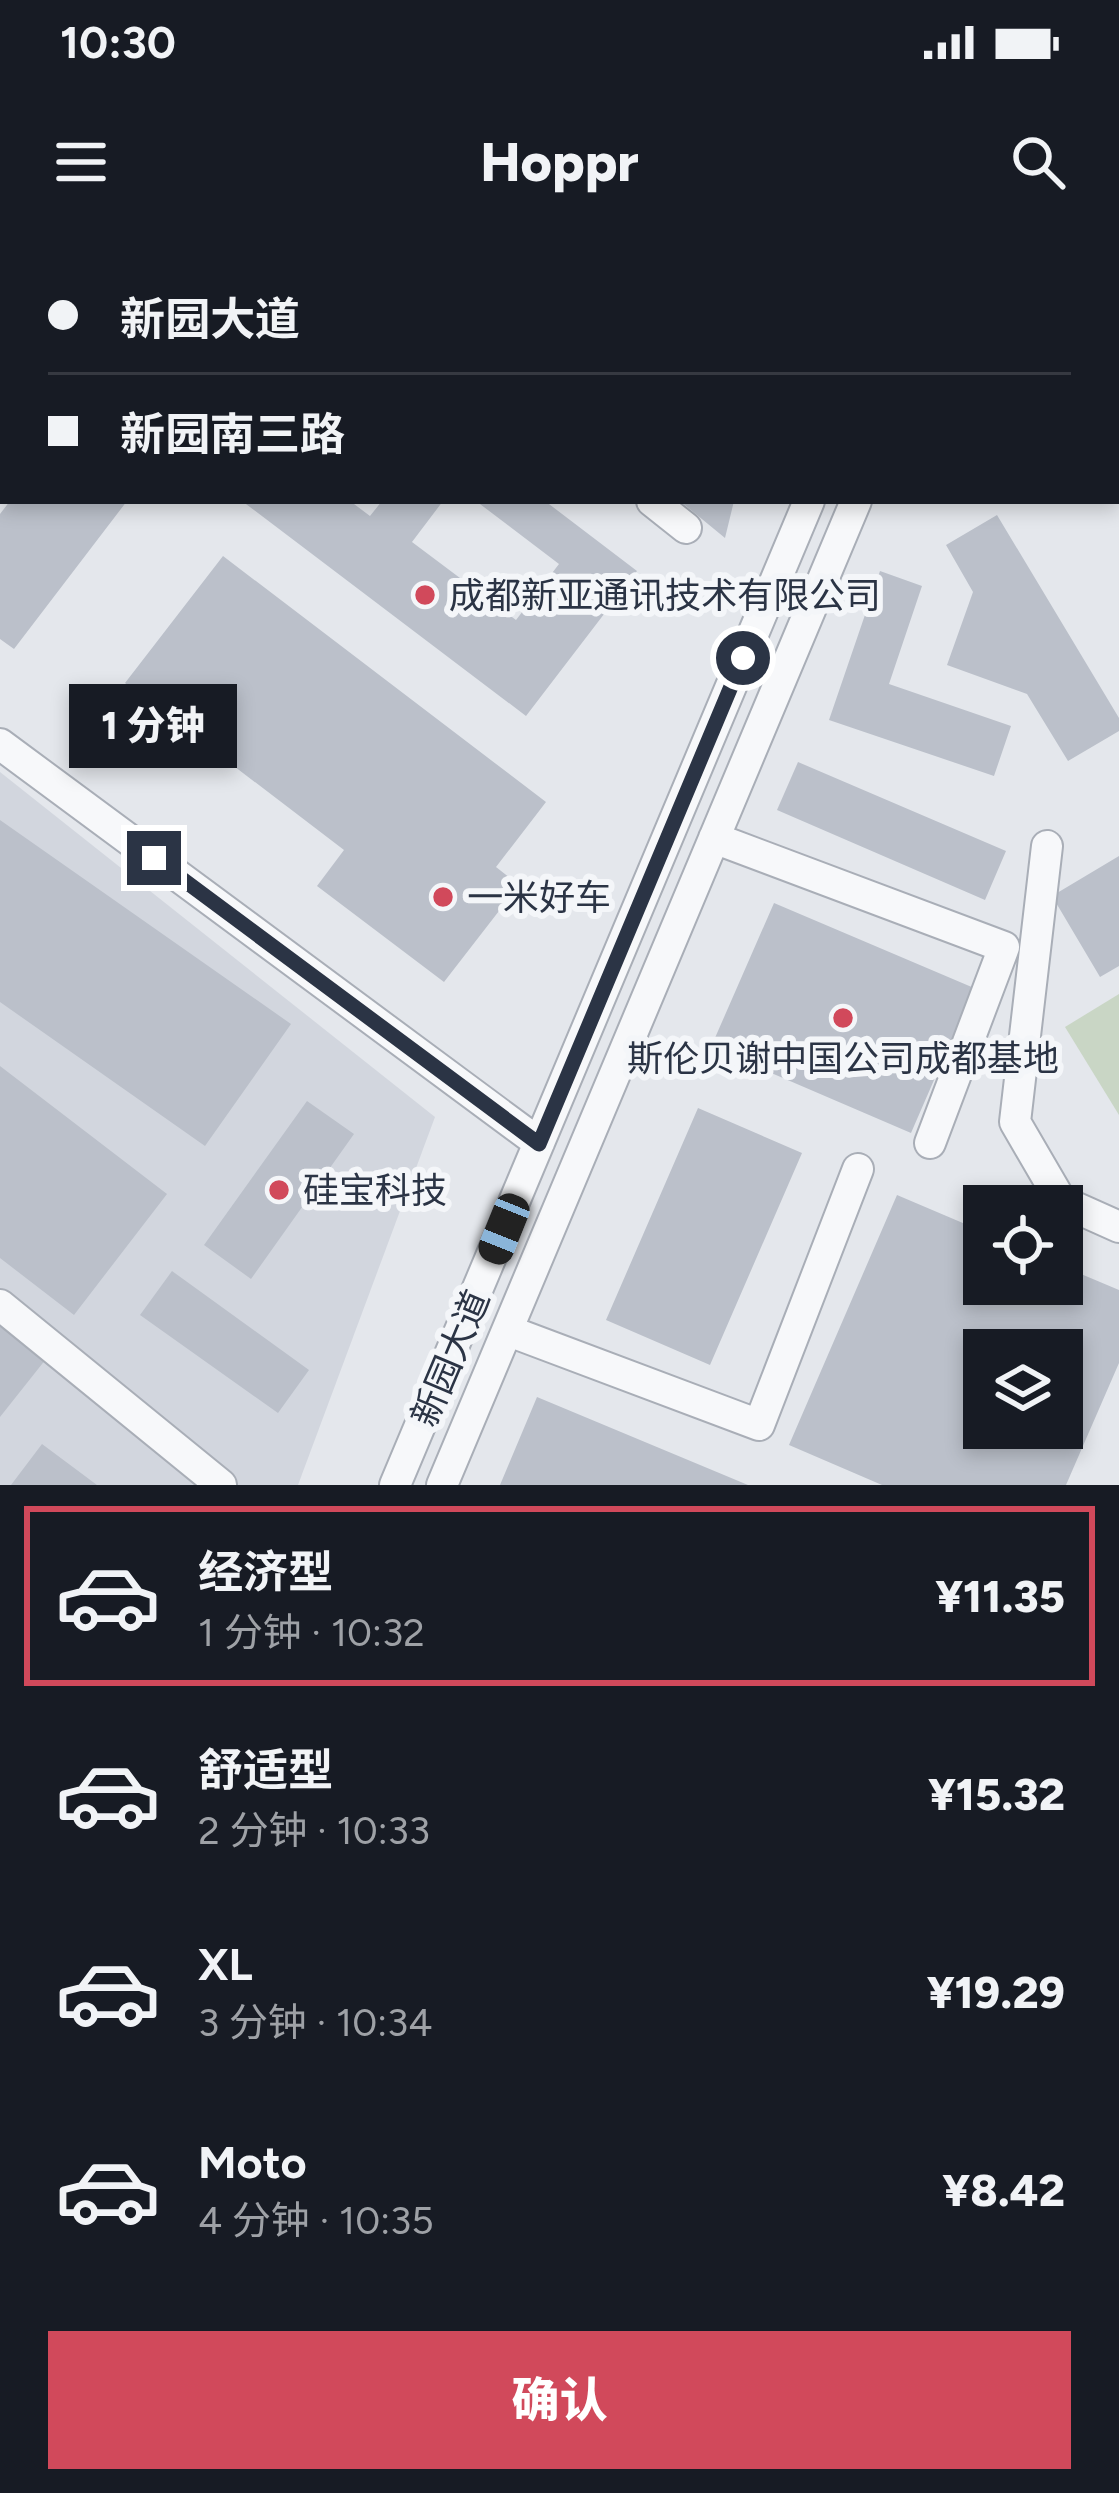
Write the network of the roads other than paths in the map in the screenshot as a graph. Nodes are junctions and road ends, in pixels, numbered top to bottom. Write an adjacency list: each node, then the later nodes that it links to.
1 (656, 504): 4 (street)
2 (808, 504): 9 (street, 新园大道)
3 (855, 504): 6 (street, 新园大道)
4 (686, 528)
5 (0, 744): 9 (street)
6 (714, 838): 8 (street); 13 (street, 新园大道)
7 (1047, 845): 11 (street)
8 (931, 1143)
9 (539, 1144): 15 (street, 新园大道)
10 (858, 1169): 13 (street)
11 (1119, 1227)
12 (0, 1305): 14 (street)
13 (509, 1330): 16 (street, 新园大道)
14 (221, 1485)
15 (395, 1485)
16 (442, 1485)

